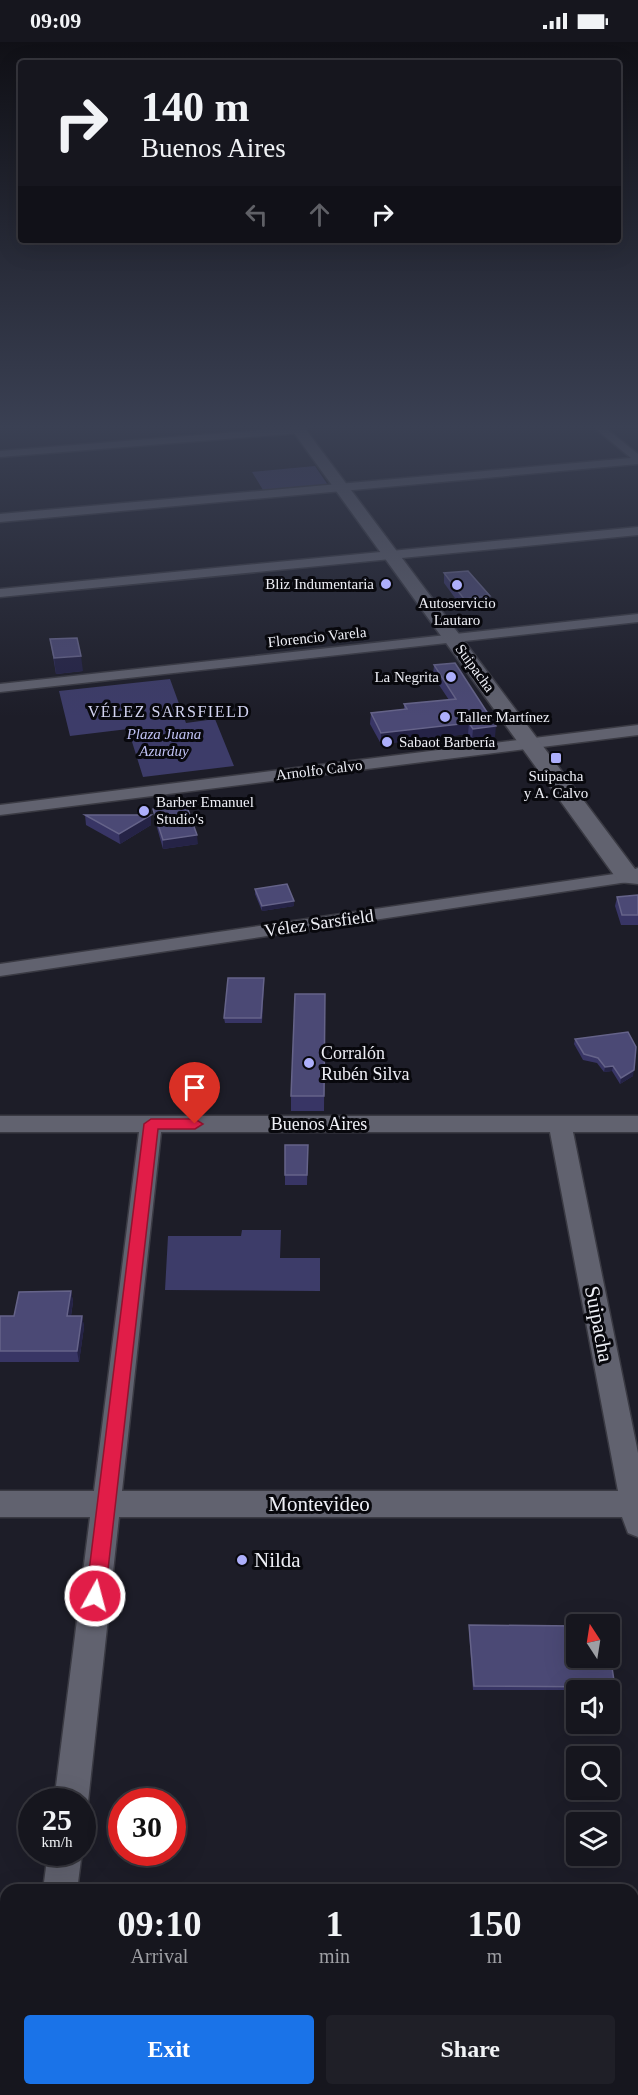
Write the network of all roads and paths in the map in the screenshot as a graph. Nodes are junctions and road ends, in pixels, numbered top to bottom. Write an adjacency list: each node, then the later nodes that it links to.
1 (370, 526): 3 (main road, Suipacha)
2 (638, 531): 3 (street)
3 (392, 555): 4 (street); 6 (main road, Suipacha)
4 (0, 593)
5 (638, 618): 6 (street, Florencio Varela)
6 (453, 639): 7 (street, Florencio Varela); 9 (main road, Suipacha)
7 (0, 688)
8 (638, 730): 9 (street, Arnolfo Calvo)
9 (530, 744): 10 (street, Arnolfo Calvo); 11 (main road, Suipacha)
10 (0, 810)
11 (633, 877): 12 (street, Vélez Sarsfield)
12 (0, 970)
13 (0, 1124): 14 (street, Buenos Aires)
14 (151, 1124): 15 (street, Buenos Aires); 18 (street)
15 (560, 1124): 16 (street, Buenos Aires); 19 (street, Suipacha)
16 (638, 1124)
17 (0, 1504): 18 (street, Montevideo)
18 (106, 1504): 19 (street, Montevideo); 20 (street)
19 (637, 1511)
20 (73, 1788)
21 (63, 1866): 22 (street)
22 (61, 1884)

